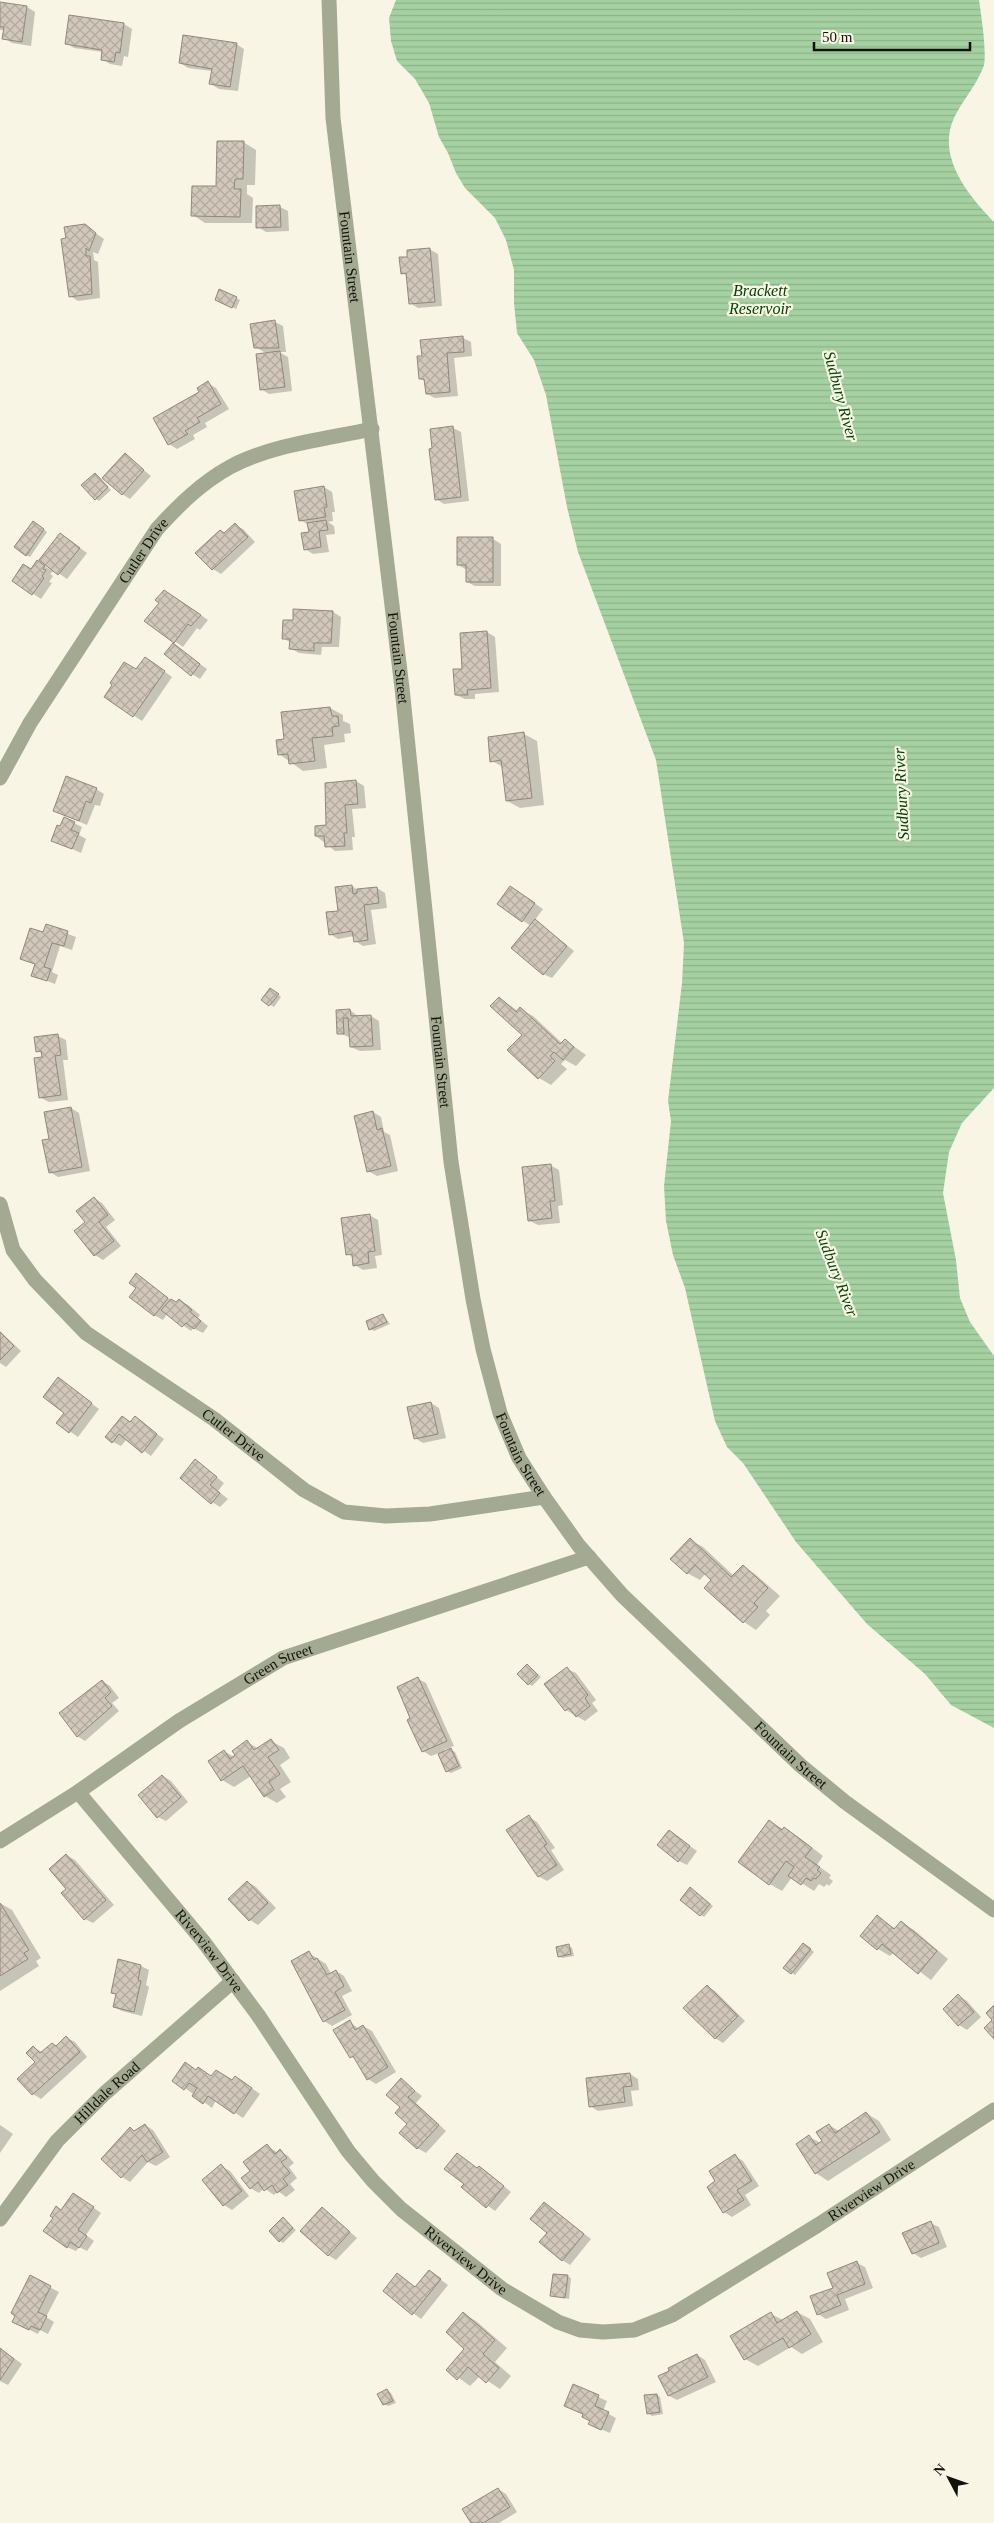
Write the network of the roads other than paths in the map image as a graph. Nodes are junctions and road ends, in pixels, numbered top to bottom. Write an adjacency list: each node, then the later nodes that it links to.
1 (327, 0): 2 (street, Fountain Street)
2 (372, 429): 3 (street, Cutler Drive); 5 (street, Fountain Street)
3 (0, 778)
4 (0, 1204): 5 (street, Cutler Drive)
5 (544, 1497): 6 (street, Fountain Street)
6 (589, 1557): 7 (street, Green Street); 9 (street, Fountain Street)
7 (78, 1792): 8 (street, Green Street); 10 (street, Riverview Drive)
8 (0, 1841)
9 (994, 1910)
10 (233, 1982): 11 (street, Riverview Drive); 12 (street, Hilldale Road)
11 (994, 2110)
12 (0, 2219)

